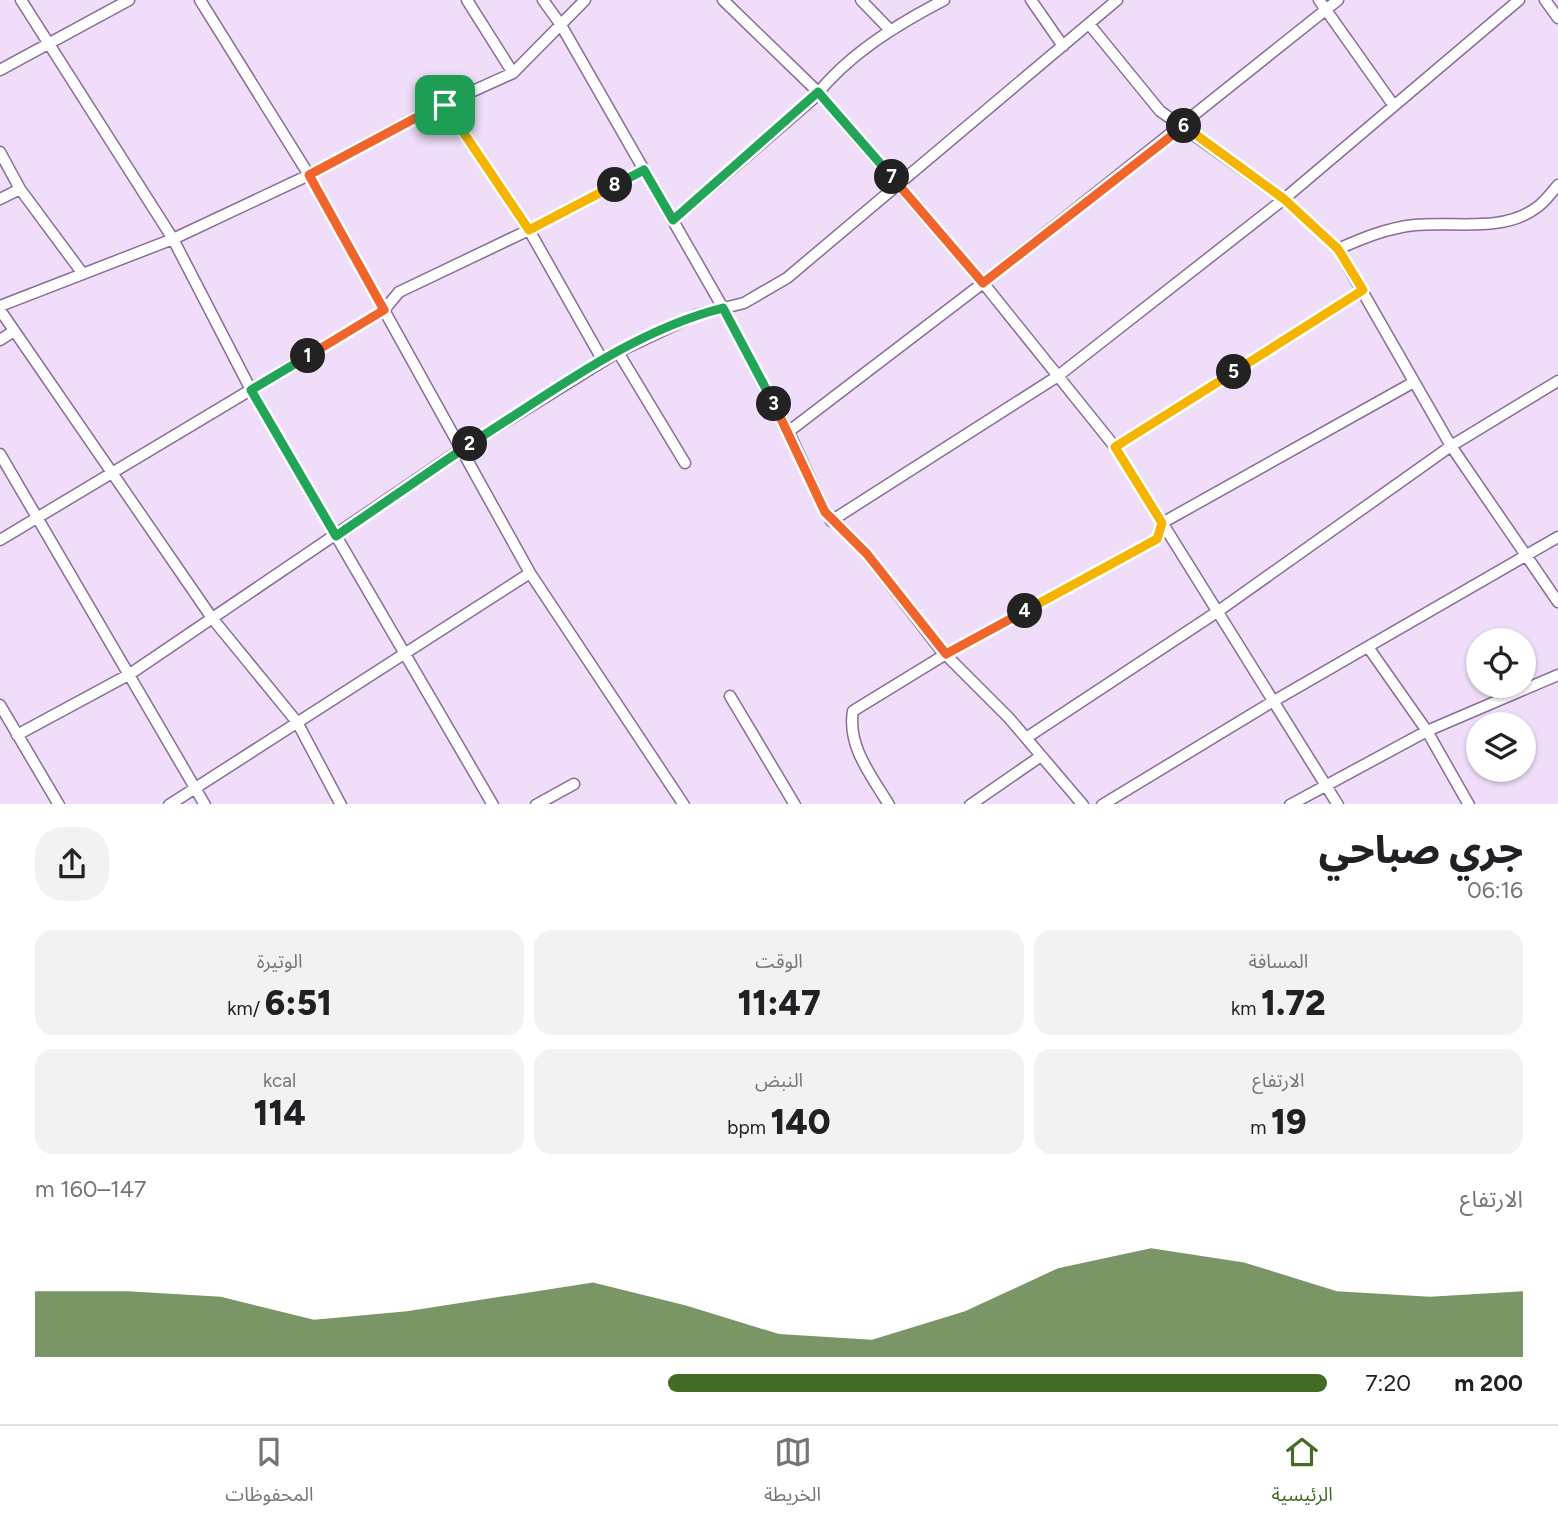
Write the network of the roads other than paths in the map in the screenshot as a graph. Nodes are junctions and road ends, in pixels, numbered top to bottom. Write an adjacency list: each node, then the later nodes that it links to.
1 (21, 0): 20 (street)
2 (128, 0): 20 (street)
3 (200, 0): 30 (street)
4 (467, 0): 23 (street)
5 (543, 0): 18 (street)
6 (586, 0): 18 (street)
7 (723, 0): 24 (street)
8 (861, 0): 19 (street)
9 (944, 0): 19 (street)
10 (1031, 0): 21 (street)
11 (1117, 0): 17 (street)
12 (1338, 0): 15 (street)
13 (1519, 0): 26 (street)
14 (1545, 0): 16 (street)
15 (1323, 5): 26 (street); 27 (street)
16 (1558, 18)
17 (1089, 24): 21 (street); 27 (street)
18 (561, 25): 23 (street); 29 (street)
19 (890, 30): 24 (street)
20 (48, 44): 22 (street); 38 (street)
21 (1063, 46): 31 (street)
22 (0, 70)
23 (513, 74): 25 (street)
24 (818, 92): 31 (street); 36 (street)
25 (445, 105): 30 (street); 37 (street)
26 (1394, 106): 35 (street)
27 (1182, 124): 35 (street); 41 (street)
28 (0, 152): 33 (street)
29 (644, 170): 36 (street); 37 (street)
30 (309, 175): 38 (street); 45 (street)
31 (898, 185): 41 (street); 44 (street)
32 (1558, 185): 39 (street)
33 (20, 189): 34 (street); 40 (street)
34 (0, 199)
35 (1284, 199): 39 (street); 50 (street)
36 (673, 220): 44 (street)
37 (529, 230): 45 (street); 49 (street)
38 (173, 239): 40 (street); 53 (street)
39 (1338, 249): 42 (street)
40 (83, 274): 43 (street)
41 (983, 283): 50 (street); 54 (street)
42 (1363, 290): 52 (street); 56 (street)
43 (0, 308): 46 (street)
44 (723, 308): 48 (street); 54 (street)
45 (384, 310): 53 (street); 57 (street)
46 (14, 331): 47 (street); 60 (street)
47 (0, 340)
48 (618, 352): 49 (street); 59 (street)
49 (603, 361): 57 (street)
50 (1058, 376): 56 (street); 62 (street)
51 (1558, 381): 55 (street)
52 (1414, 382): 55 (street); 63 (street)
53 (251, 390): 60 (street); 64 (street)
54 (788, 432): 62 (street)
55 (1451, 446): 67 (street); 70 (street)
56 (1115, 447): 63 (street)
57 (460, 450): 64 (street); 68 (street)
58 (0, 454): 61 (street)
59 (685, 463)
60 (111, 474): 61 (street); 71 (street)
61 (38, 518): 66 (street); 75 (street)
62 (831, 521): 74 (street)
63 (1162, 523): 70 (street); 74 (street)
64 (336, 536): 71 (street); 73 (street)
65 (1558, 537): 67 (street)
66 (0, 540)
67 (1529, 556): 69 (street); 72 (street)
68 (530, 573): 73 (street); 94 (street)
69 (1558, 602)
70 (1217, 612): 78 (street); 83 (street)
71 (212, 618): 75 (street); 80 (street)
72 (1368, 647): 78 (street); 81 (street)
73 (404, 652): 80 (street); 92 (street)
74 (946, 654): 83 (street); 96 (street)
75 (130, 674): 82 (street); 87 (street)
76 (1558, 675): 81 (street)
77 (730, 696): 95 (street)
78 (1272, 702): 86 (street); 99 (street)
79 (0, 705): 82 (street)
80 (297, 722): 87 (street); 91 (street)
81 (1427, 731): 86 (street); 102 (street)
82 (18, 735): 88 (street)
83 (1026, 738): 84 (street)
84 (1041, 756): 97 (street); 98 (street)
85 (574, 784): 93 (street)
86 (1325, 785): 100 (street); 101 (street)
87 (195, 788): 89 (street); 90 (street)
88 (59, 804)
89 (169, 804)
90 (205, 804)
91 (341, 804)
92 (493, 804)
93 (536, 804)
94 (684, 804)
95 (795, 804)
96 (888, 804)
97 (970, 804)
98 (1083, 804)
99 (1102, 804)
100 (1290, 804)
101 (1338, 804)
102 (1469, 804)

